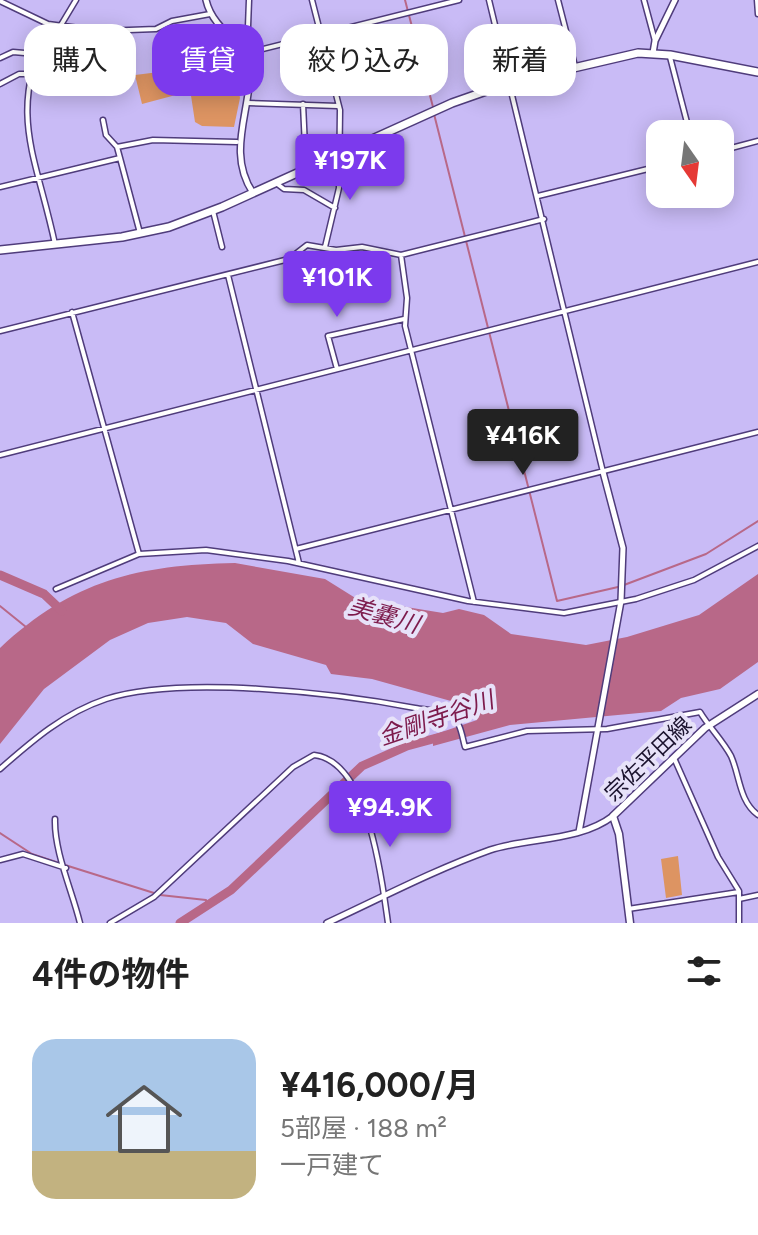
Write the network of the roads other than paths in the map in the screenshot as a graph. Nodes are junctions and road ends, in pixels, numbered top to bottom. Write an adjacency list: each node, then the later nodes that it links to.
1 (76, 0): 15 (street)
2 (206, 0): 12 (street)
3 (249, 0): 17 (street)
4 (312, 0): 18 (street)
5 (459, 0): 19 (street)
6 (489, 0): 20 (street)
7 (558, 0): 21 (street)
8 (644, 0): 23 (street)
9 (675, 0): 23 (street)
10 (757, 0): 13 (street)
11 (0, 1): 14 (street)
12 (210, 14): 16 (street); 22 (street)
13 (758, 14)
14 (48, 24)
15 (62, 24)
16 (217, 24)
17 (248, 24)
18 (317, 24)
19 (364, 24)
20 (495, 24)
21 (564, 24)
22 (136, 30)
23 (655, 41): 25 (street)
24 (24, 53): 27 (street)
25 (653, 53): 26 (main road); 28 (main road)
26 (670, 55): 29 (main road); 41 (street)
27 (0, 58)
28 (576, 66)
29 (758, 72)
30 (24, 74): 31 (street)
31 (0, 84)
32 (27, 96): 50 (street)
33 (248, 96): 37 (street)
34 (335, 96): 39 (street)
35 (472, 96): 46 (main road)
36 (512, 96): 54 (street)
37 (248, 103): 38 (street); 43 (street)
38 (303, 104): 39 (street); 48 (street)
39 (338, 106): 46 (street)
40 (103, 120): 44 (street)
41 (686, 120)
42 (758, 141): 45 (street)
43 (237, 142): 44 (street); 53 (street)
44 (117, 147): 47 (street)
45 (734, 147)
46 (339, 154): 48 (main road); 55 (street)
47 (120, 158): 50 (street); 58 (street)
48 (306, 169): 51 (main road)
49 (646, 169): 54 (street)
50 (39, 178): 52 (street); 59 (street)
51 (275, 183): 53 (main road); 55 (street)
52 (0, 187)
53 (253, 193): 56 (main road)
54 (538, 196): 57 (street)
55 (335, 208): 61 (street)
56 (213, 211): 58 (main road); 60 (street)
57 (544, 219): 63 (street); 67 (street)
58 (140, 233): 59 (main road)
59 (55, 244): 62 (main road)
60 (222, 247)
61 (325, 247): 63 (street); 65 (street)
62 (0, 250)
63 (401, 255): 68 (street)
64 (758, 262): 67 (street)
65 (228, 274): 66 (street); 72 (street)
66 (72, 312): 69 (street); 73 (street)
67 (565, 313): 70 (street); 76 (street)
68 (404, 319): 70 (street); 71 (street)
69 (0, 331)
70 (410, 351): 71 (street); 77 (street)
71 (337, 369): 72 (street)
72 (256, 390): 73 (street); 79 (street)
73 (102, 429): 75 (street); 80 (street)
74 (758, 432): 76 (street)
75 (0, 455)
76 (603, 472): 77 (street); 83 (street)
77 (450, 509): 79 (street); 84 (street)
78 (758, 546): 83 (street)
79 (296, 549): 81 (street)
80 (139, 554): 81 (street); 82 (street)
81 (299, 563): 84 (street)
82 (56, 589)
83 (621, 601): 84 (street); 87 (street)
84 (474, 602)
85 (758, 694): 86 (main road, 宗佐平田線)
86 (709, 726): 87 (street); 88 (main road, 宗佐平田線); 90 (street)
87 (597, 730): 89 (street); 93 (street)
88 (673, 756): 91 (main road, 宗佐平田線); 96 (street)
89 (0, 769)
90 (758, 815)
91 (613, 816): 93 (street); 100 (main road, 宗佐平田線)
92 (55, 819): 95 (street)
93 (579, 832): 98 (street)
94 (0, 860): 95 (street)
95 (66, 868): 101 (street)
96 (739, 892): 99 (street); 100 (street)
97 (758, 895): 99 (street)
98 (384, 897): 102 (street); 103 (street); 104 (street)
99 (739, 899): 106 (street)
100 (628, 909): 105 (main road, 宗佐平田線)
101 (80, 923)
102 (110, 923)
103 (327, 923)
104 (388, 923)
105 (630, 923)
106 (739, 923)

